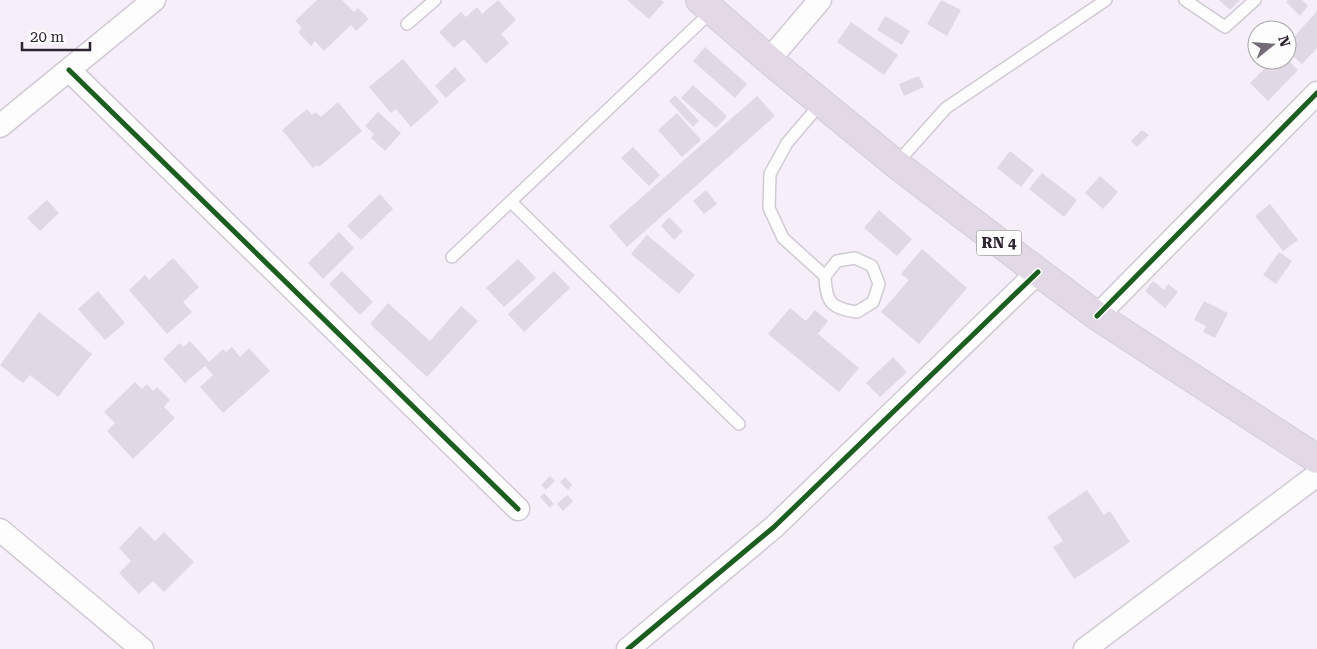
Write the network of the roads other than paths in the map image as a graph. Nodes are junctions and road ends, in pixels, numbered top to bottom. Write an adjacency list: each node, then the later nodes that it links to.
1 (154, 0): 10 (street)
2 (436, 0): 8 (lane)
3 (820, 0): 9 (street)
4 (1106, 0): 14 (lane)
5 (1185, 0): 6 (lane)
6 (1255, 0)
7 (706, 5): 9 (highway, RN 4); 15 (lane)
8 (407, 24)
9 (769, 60): 12 (highway, RN 4)
10 (70, 70): 13 (street); 23 (street)
11 (1317, 93): 19 (street)
12 (821, 103): 14 (highway, RN 4); 18 (lane)
13 (0, 126)
14 (896, 164): 17 (highway, RN 4)
15 (510, 202): 16 (lane); 20 (lane)
16 (452, 257)
17 (1038, 272): 19 (highway, RN 4); 27 (street)
18 (825, 276): 18 (lane)
19 (1097, 316): 21 (highway, RN 4)
20 (739, 424)
21 (1317, 459)
22 (1317, 475): 25 (street)
23 (518, 509)
24 (0, 530): 26 (street)
25 (1090, 648)
26 (142, 649)
27 (628, 649)

